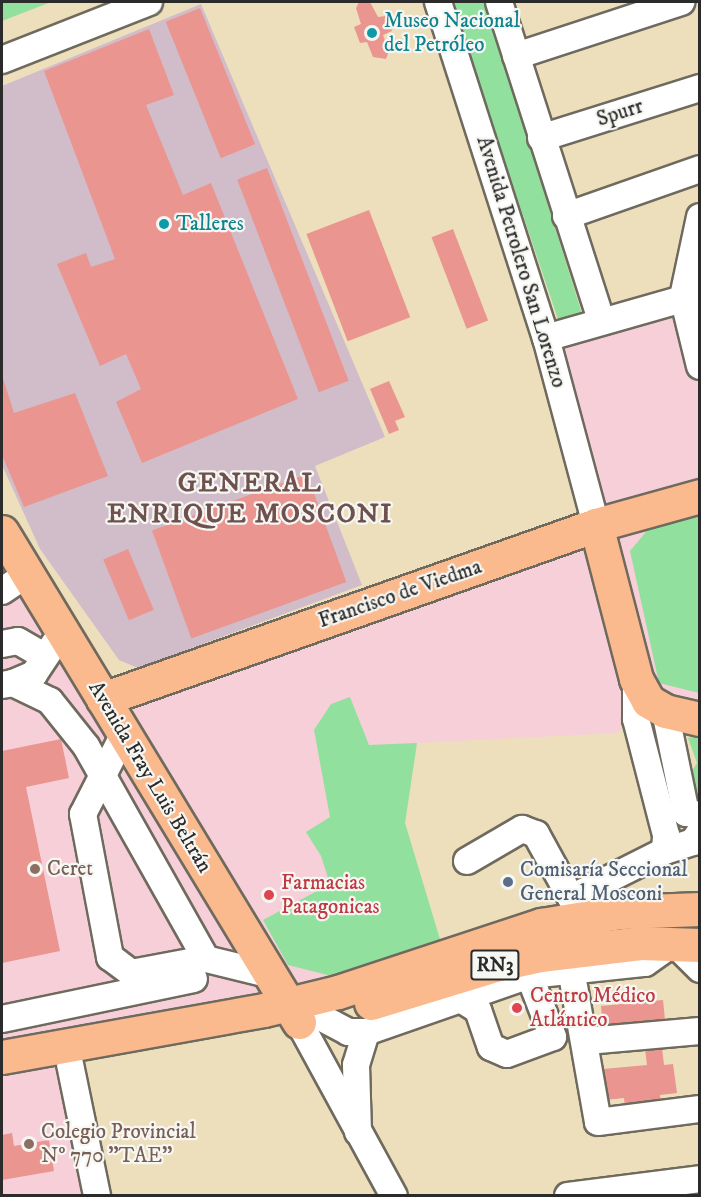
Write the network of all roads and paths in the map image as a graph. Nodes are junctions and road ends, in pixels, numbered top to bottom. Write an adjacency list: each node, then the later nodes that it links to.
1 (149, 2): 6 (street)
2 (438, 2): 14 (street, Avenida Petrolero San Lorenzo)
3 (499, 2): 5 (street)
4 (681, 2): 5 (street)
5 (516, 56): 8 (street)
6 (2, 60)
7 (699, 88): 8 (street, Spurr)
8 (541, 138): 10 (street)
9 (699, 169): 10 (street)
10 (566, 216): 13 (street)
11 (699, 217): 12 (street)
12 (692, 296): 13 (street); 15 (street)
13 (601, 320): 14 (street)
14 (546, 338): 18 (street, Avenida Petrolero San Lorenzo)
15 (699, 366)
16 (699, 496): 17 (main road, Francisco de Viedma)
17 (640, 511): 18 (main road, Francisco de Viedma); 20 (main road)
18 (596, 525): 20 (main road); 26 (main road, Francisco de Viedma)
19 (2, 532): 21 (main road, Avenida Fray Luis Beltrán)
20 (611, 576): 24 (main road)
21 (14, 583): 23 (main road, Avenida Fray Luis Beltrán)
22 (2, 644): 23 (street)
23 (53, 644): 25 (street); 26 (main road, Avenida Fray Luis Beltrán)
24 (636, 679): 27 (main road); 32 (street)
25 (7, 684): 30 (street)
26 (103, 699): 29 (main road, Avenida Fray Luis Beltrán)
27 (665, 711): 28 (main road); 31 (street)
28 (699, 719)
29 (124, 734): 30 (street); 42 (main road, Avenida Fray Luis Beltrán)
30 (106, 775): 38 (street); 38 (street)
31 (695, 820): 32 (street)
32 (666, 851): 34 (street)
33 (467, 861): 34 (street)
34 (571, 898): 37 (main road)
35 (699, 909): 37 (main road, RN3)
36 (687, 944): 39 (main road, RN3); 40 (street); 41 (street)
37 (444, 954): 45 (main road, RN3)
38 (206, 959): 42 (street)
39 (539, 964): 40 (street); 43 (street); 43 (street); 45 (main road, RN3)
40 (571, 969): 48 (street)
41 (699, 969)
42 (256, 972): 44 (street); 45 (main road, Avenida Fray Luis Beltrán)
43 (459, 998): 47 (street)
44 (6, 1014)
45 (303, 1015): 47 (street); 49 (main road, RN3); 50 (main road, RN3); 53 (street)
46 (699, 1031): 48 (street)
47 (366, 1032): 53 (street)
48 (587, 1041): 52 (street)
49 (2, 1057)
50 (70, 1064): 51 (main road, RN3); 55 (street)
51 (2, 1077)
52 (699, 1109)
53 (358, 1132): 56 (street)
54 (699, 1179): 57 (street)
55 (97, 1196)
56 (394, 1196)
57 (568, 1196)

